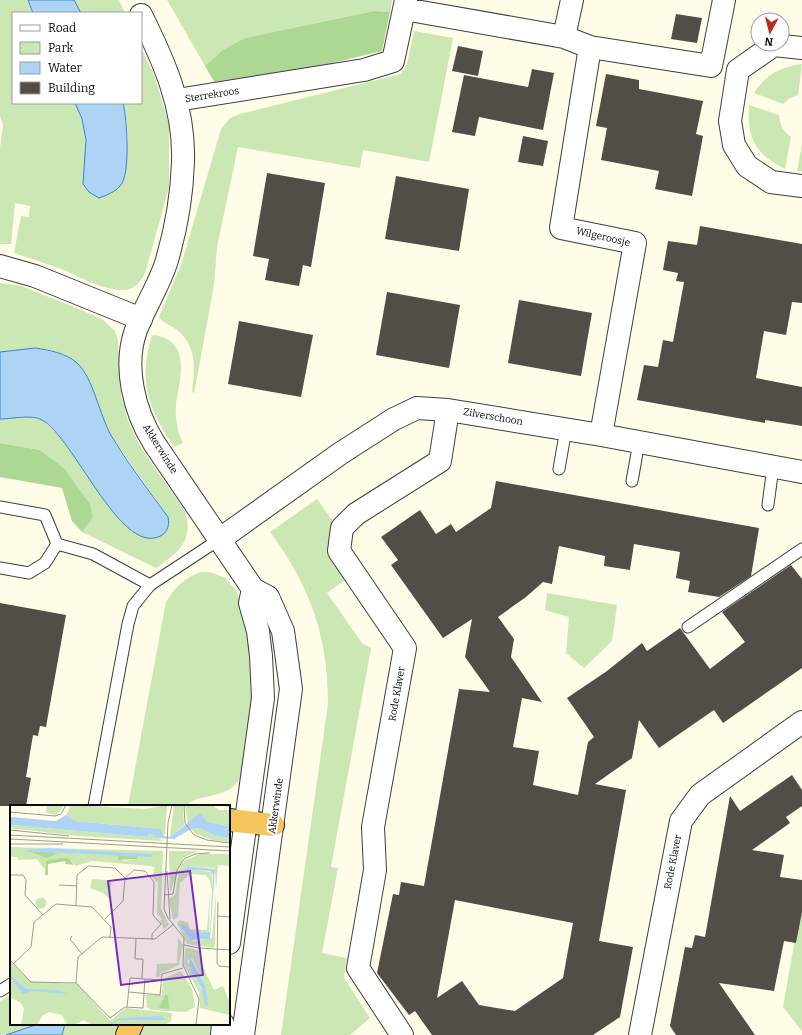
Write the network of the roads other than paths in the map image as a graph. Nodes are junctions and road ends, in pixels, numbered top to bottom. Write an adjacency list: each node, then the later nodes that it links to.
1 (134, 0): 5 (street)
2 (572, 0): 7 (street)
3 (724, 0): 10 (street)
4 (405, 4): 7 (street); 12 (street, Sterrekroos)
5 (140, 12)
6 (142, 16): 12 (street)
7 (564, 37): 8 (street)
8 (590, 47): 10 (street); 18 (street, Wilgeroosje)
9 (802, 48): 11 (street)
10 (711, 66): 11 (street)
11 (738, 70): 13 (street)
12 (177, 100): 15 (street, Sterrekroos)
13 (802, 186)
14 (0, 266): 15 (street)
15 (141, 319): 26 (street, Akkerwinde)
16 (448, 410): 17 (street, Zilverschoon); 26 (street, Zilverschoon); 45 (street, Rode Klaver)
17 (566, 430): 18 (street, Zilverschoon); 21 (lane)
18 (601, 435): 19 (street, Zilverschoon)
19 (639, 442): 20 (street, Zilverschoon); 23 (lane)
20 (773, 467): 22 (street, Zilverschoon); 24 (lane)
21 (559, 469)
22 (802, 472)
23 (632, 481)
24 (768, 505)
25 (0, 507): 27 (lane)
26 (220, 539): 30 (lane); 31 (street, Akkerwinde)
27 (57, 544): 29 (lane); 30 (lane)
28 (802, 549): 32 (lane)
29 (0, 568)
30 (150, 585): 34 (lane)
31 (253, 589): 35 (street); 36 (street, Akkerwinde)
32 (688, 627)
33 (802, 722): 46 (street, Rode Klaver)
34 (94, 805)
35 (238, 821): 36 (highway); 37 (street)
36 (273, 825): 44 (street, Akkerwinde)
37 (230, 929)
38 (10, 985): 39 (lane)
39 (0, 991)
40 (132, 1025): 42 (highway)
41 (223, 1025): 43 (street)
42 (127, 1035)
43 (222, 1035)
44 (243, 1035)
45 (402, 1035)
46 (640, 1035)

